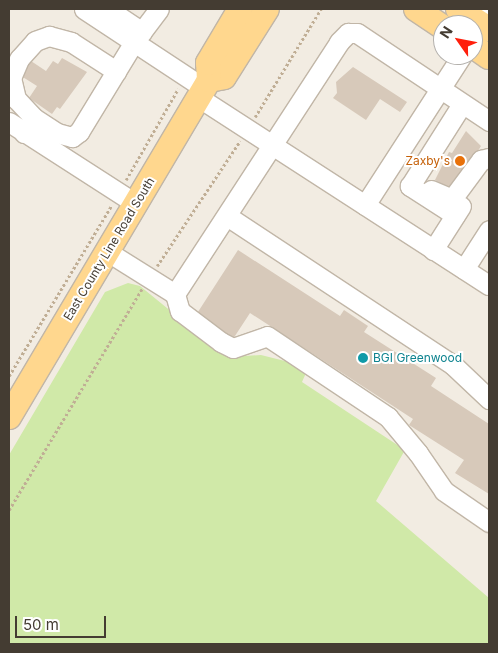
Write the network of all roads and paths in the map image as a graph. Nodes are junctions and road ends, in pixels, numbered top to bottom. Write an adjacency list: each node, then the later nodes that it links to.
1 (84, 9): 11 (lane)
2 (108, 9): 11 (lane)
3 (159, 9): 11 (lane)
4 (240, 9): 14 (main road, East County Line Road South)
5 (266, 9): 14 (main road)
6 (321, 9): 19 (path)
7 (416, 9): 9 (main road)
8 (458, 9): 10 (main road)
9 (433, 20)
10 (484, 20)
11 (138, 37): 13 (lane); 14 (lane)
12 (456, 65): 15 (lane)
13 (116, 71): 18 (lane); 18 (lane)
14 (204, 88): 19 (lane); 24 (main road, East County Line Road South)
15 (440, 90): 16 (lane); 21 (lane); 25 (lane)
16 (462, 104): 17 (lane); 20 (lane)
17 (489, 121)
18 (22, 124): 24 (lane)
19 (248, 129): 21 (lane); 32 (path)
20 (438, 141): 22 (lane); 26 (lane)
21 (274, 146): 25 (lane); 27 (lane)
22 (489, 158)
23 (489, 163): 26 (lane)
24 (136, 204): 30 (main road, East County Line Road South)
25 (365, 205): 29 (lane)
26 (455, 215): 29 (lane)
27 (227, 216): 34 (lane); 35 (lane)
28 (487, 237): 31 (lane)
29 (433, 250): 31 (lane)
30 (108, 252): 32 (lane); 36 (main road, East County Line Road South)
31 (464, 270): 33 (lane)
32 (149, 278): 34 (lane); 37 (path)
33 (489, 285)
34 (175, 294): 38 (lane)
35 (489, 399)
36 (9, 417)
37 (9, 510)
38 (489, 522)

